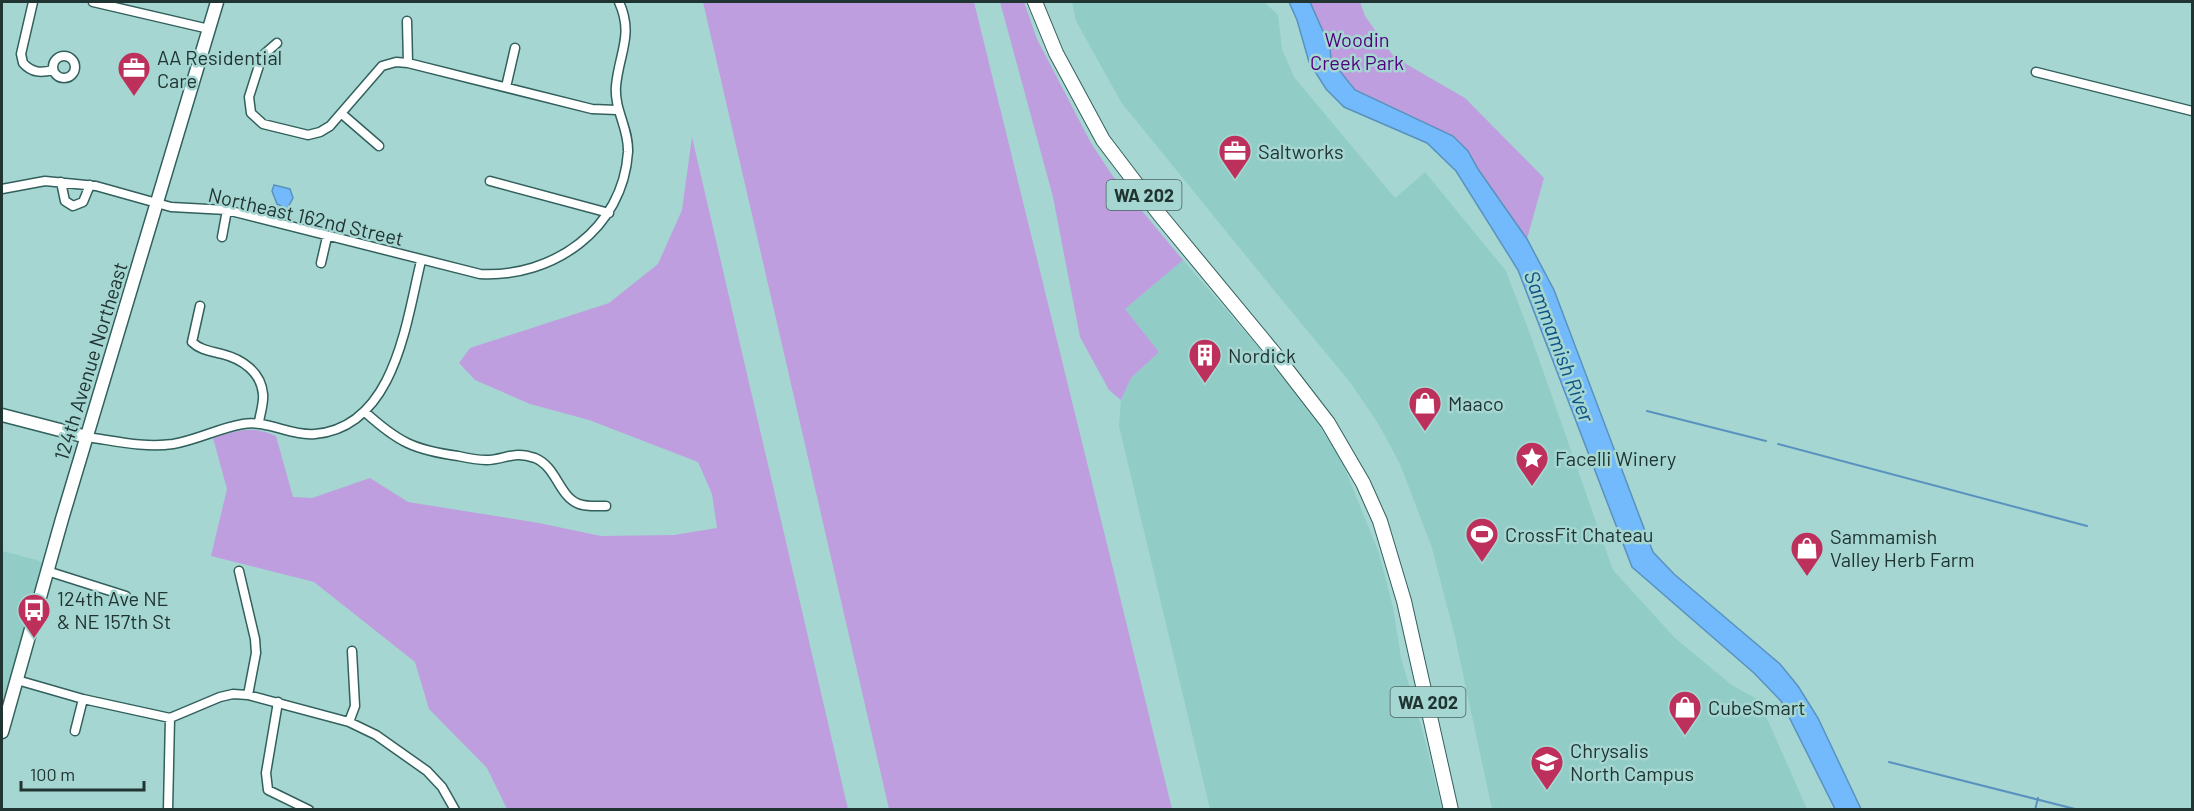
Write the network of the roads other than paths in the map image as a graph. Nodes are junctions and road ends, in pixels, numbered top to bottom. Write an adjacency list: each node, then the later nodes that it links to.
1 (33, 2): 11 (street)
2 (93, 2): 7 (street)
3 (217, 2): 7 (street, 124th Avenue Northeast)
4 (619, 2): 14 (street)
5 (1035, 2): 50 (main road, WA 202)
6 (407, 21): 10 (street)
7 (209, 29): 22 (street, 124th Avenue Northeast)
8 (277, 43): 16 (street)
9 (515, 48): 13 (street)
10 (408, 63): 13 (street); 16 (street)
11 (53, 70)
12 (2036, 72): 15 (street)
13 (506, 87): 14 (street)
14 (617, 110): 24 (street, Northeast 162nd Street)
15 (2193, 111)
16 (342, 114): 17 (street)
17 (379, 146)
18 (490, 181): 24 (street)
19 (61, 182): 20 (street, Northeast 162nd Street); 20 (street); 21 (street, Northeast 162nd Street)
20 (90, 185): 22 (street, Northeast 162nd Street)
21 (2, 189)
22 (158, 203): 23 (street, Northeast 162nd Street); 33 (street, 124th Avenue Northeast)
23 (227, 210): 25 (street); 26 (street, Northeast 162nd Street)
24 (609, 213): 27 (street, Northeast 162nd Street)
25 (222, 237)
26 (327, 237): 27 (street, Northeast 162nd Street); 28 (street)
27 (421, 261): 30 (street)
28 (321, 263)
29 (200, 306): 32 (street)
30 (365, 412): 32 (street); 34 (street)
31 (2, 415): 33 (street)
32 (259, 422): 33 (street)
33 (87, 436): 35 (street, 124th Avenue Northeast)
34 (606, 506)
35 (47, 571): 37 (street); 39 (street, 124th Avenue Northeast)
36 (239, 572): 40 (street)
37 (126, 596)
38 (352, 651): 44 (street)
39 (17, 680): 41 (street); 46 (street, 124th Avenue Northeast)
40 (249, 695): 42 (street); 43 (street)
41 (83, 699): 43 (street); 45 (street)
42 (278, 702): 44 (street); 48 (street)
43 (170, 718): 47 (street)
44 (349, 722): 49 (street)
45 (75, 731)
46 (2, 732)
47 (168, 810)
48 (309, 810)
49 (455, 810)
50 (1451, 810)

